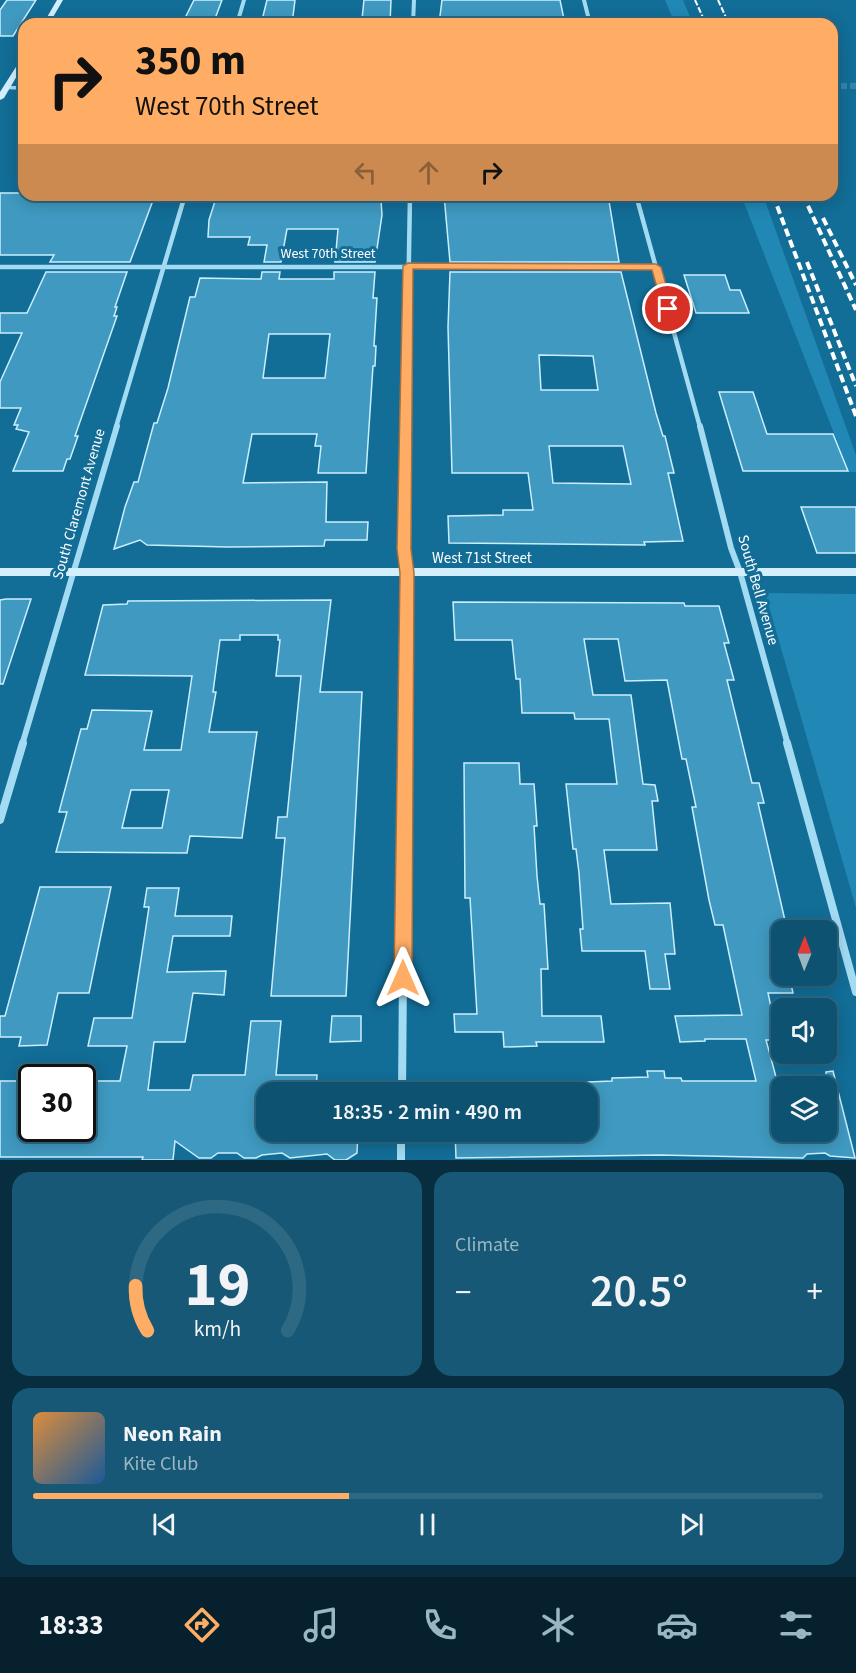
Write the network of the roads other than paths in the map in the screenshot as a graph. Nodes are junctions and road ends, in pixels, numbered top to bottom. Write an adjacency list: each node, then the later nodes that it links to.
1 (60, 0): 5 (main road)
2 (244, 0): 6 (street)
3 (414, 0): 7 (street)
4 (584, 0): 8 (street)
5 (50, 18)
6 (239, 18)
7 (413, 18)
8 (588, 18)
9 (18, 67): 10 (main road)
10 (3, 88): 11 (main road)
11 (0, 98)
12 (183, 201): 17 (street, South Claremont Avenue)
13 (411, 201): 15 (street)
14 (638, 201): 18 (street, South Bell Avenue)
15 (408, 266): 17 (street, West 70th Street); 18 (street, West 70th Street); 23 (street)
16 (0, 267): 17 (street, West 70th Street)
17 (164, 267): 20 (street, South Claremont Avenue)
18 (656, 267): 21 (street, South Bell Avenue)
19 (0, 572): 20 (main road, West 71st Street)
20 (73, 572): 23 (main road, West 71st Street); 24 (street, South Claremont Avenue)
21 (740, 572): 22 (main road, West 71st Street); 23 (main road, West 71st Street); 25 (street, South Bell Avenue)
22 (856, 572)
23 (407, 573): 26 (street)
24 (0, 820)
25 (856, 992)
26 (402, 1082)
27 (401, 1142): 28 (street)
28 (401, 1160)

